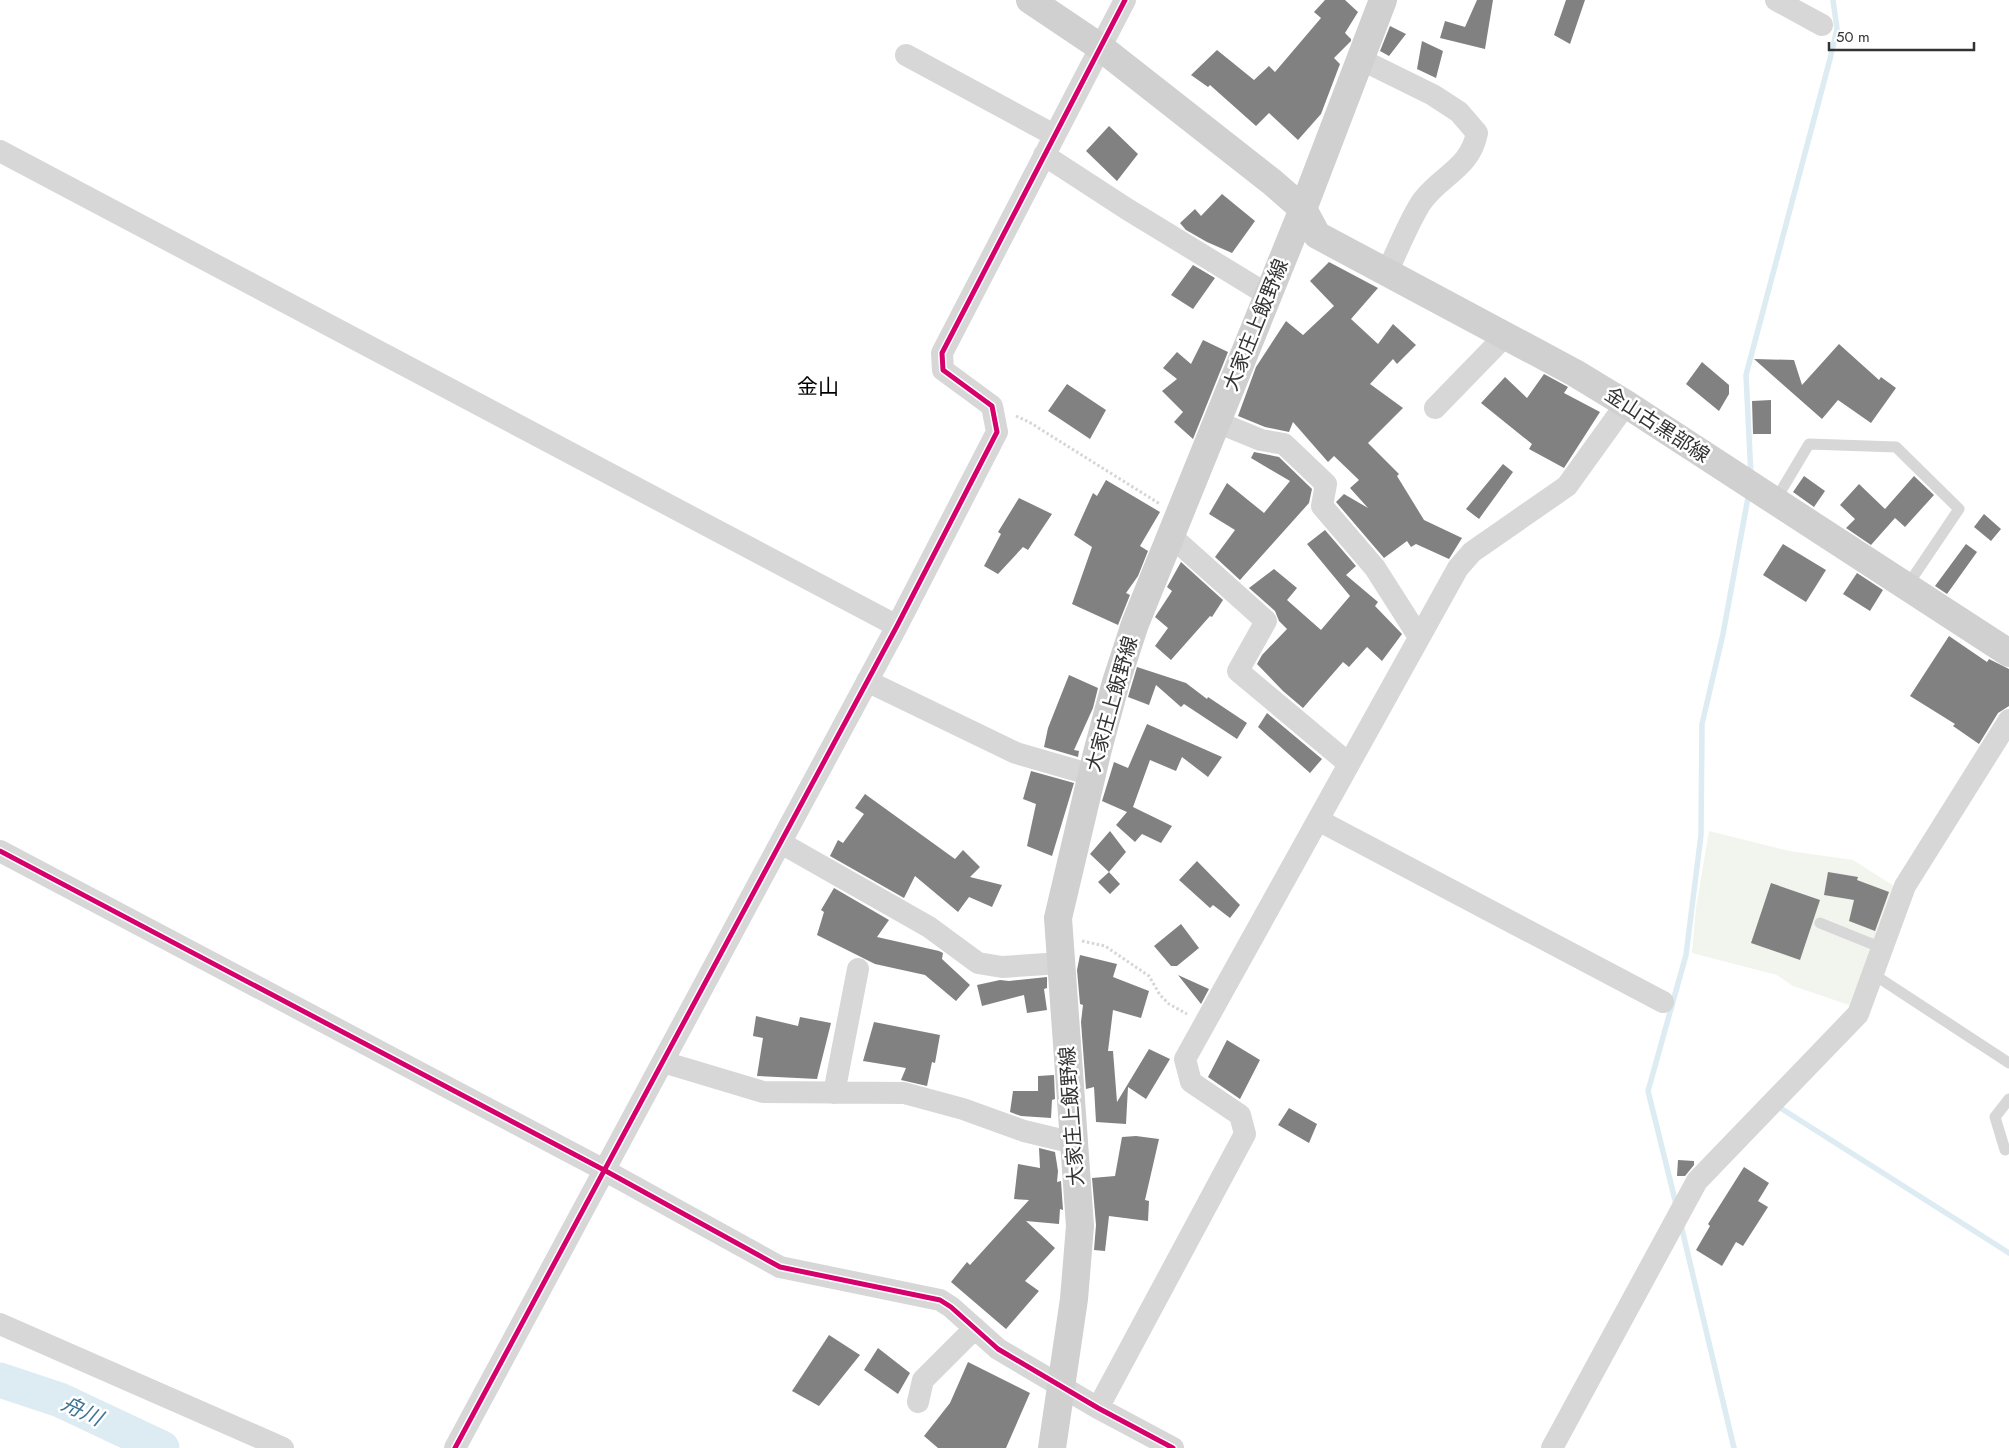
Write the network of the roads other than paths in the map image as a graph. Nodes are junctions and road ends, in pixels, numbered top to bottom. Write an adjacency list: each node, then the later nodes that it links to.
1 (1030, 0): 6 (main road)
2 (1125, 0): 6 (street)
3 (1383, 0): 8 (main road, 大家庄上飯野線)
4 (1776, 0): 5 (street)
5 (1822, 25)
6 (1100, 46): 9 (street); 11 (main road)
7 (906, 55): 9 (street)
8 (1360, 60): 11 (main road, 大家庄上飯野線); 12 (street)
9 (1049, 145): 13 (street); 21 (street)
10 (0, 151): 21 (street)
11 (1303, 209): 12 (main road, 金山古黒部線); 13 (main road, 大家庄上飯野線)
12 (1387, 272): 14 (main road, 金山古黒部線)
13 (1268, 295): 17 (main road, 大家庄上飯野線)
14 (1505, 336): 15 (main road, 金山古黒部線); 16 (street)
15 (1626, 404): 18 (main road, 金山古黒部線); 22 (street)
16 (1435, 408)
17 (1217, 422): 19 (main road, 大家庄上飯野線); 22 (street)
18 (1775, 501): 20 (main road, 金山古黒部線); 20 (lane)
19 (1175, 526): 26 (street); 27 (main road, 大家庄上飯野線)
20 (1907, 587): 23 (main road, 金山古黒部線)
21 (896, 626): 24 (street)
22 (1419, 637): 26 (street)
23 (2009, 653)
24 (867, 681): 27 (street); 29 (street)
25 (2009, 720): 32 (street)
26 (1349, 764): 28 (street)
27 (1092, 775): 33 (main road, 大家庄上飯野線)
28 (1318, 820): 36 (street); 48 (street)
29 (781, 843): 33 (street); 37 (street)
30 (0, 850): 43 (street)
31 (1820, 923): 32 (lane)
32 (1882, 948): 35 (street)
33 (1060, 949): 41 (main road, 大家庄上飯野線)
34 (858, 969): 39 (street)
35 (1873, 974): 38 (lane); 53 (street)
36 (1663, 1002)
37 (663, 1062): 39 (street); 43 (street)
38 (2009, 1063)
39 (834, 1093): 41 (street)
40 (2009, 1098): 42 (lane)
41 (1074, 1143): 46 (main road, 大家庄上飯野線)
42 (2005, 1150)
43 (604, 1170): 45 (street); 50 (street)
44 (0, 1324): 49 (street)
45 (975, 1328): 46 (street); 47 (street)
46 (1062, 1385): 48 (street); 51 (main road, 大家庄上飯野線)
47 (918, 1402)
48 (1098, 1408): 52 (street)
49 (282, 1448)
50 (455, 1448)
51 (1052, 1448)
52 (1173, 1448)
53 (1552, 1448)

